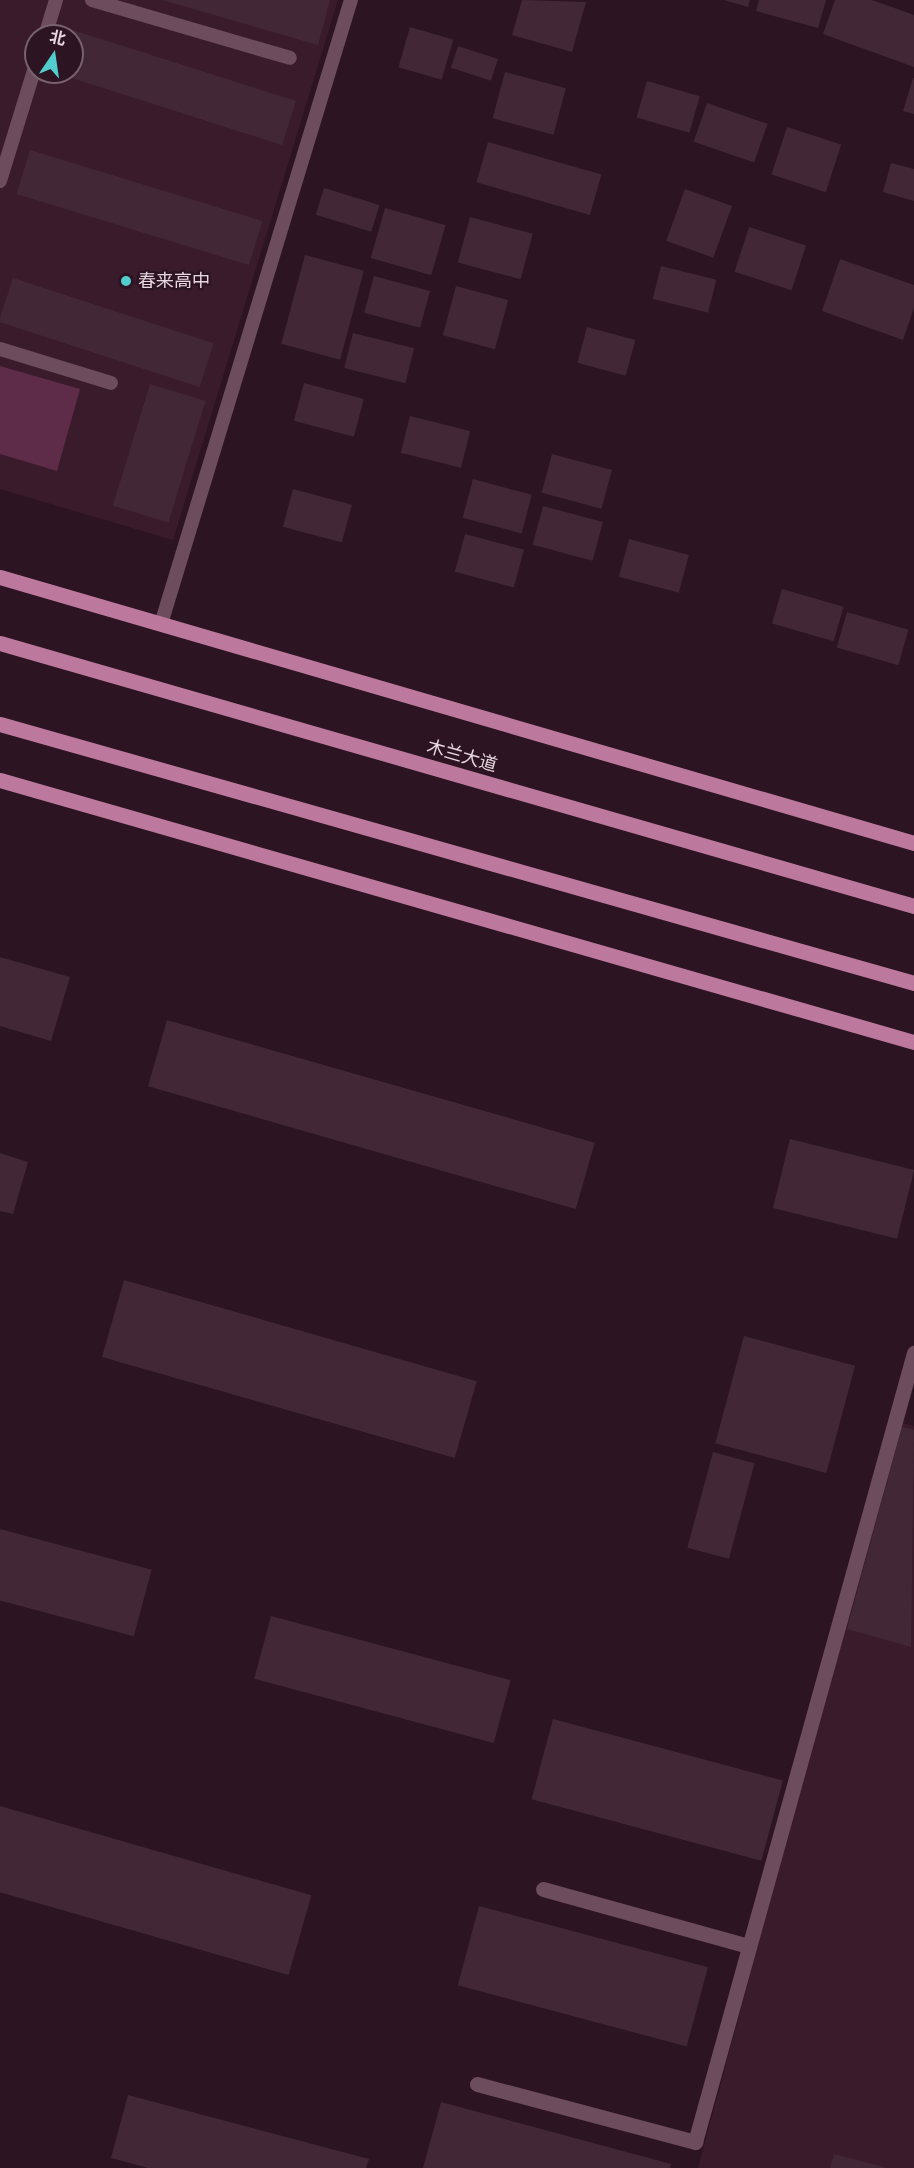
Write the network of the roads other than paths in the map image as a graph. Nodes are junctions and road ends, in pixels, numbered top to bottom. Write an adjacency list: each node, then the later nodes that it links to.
1 (56, 0): 4 (lane)
2 (92, 0): 5 (lane)
3 (351, 0): 11 (lane)
4 (49, 24)
5 (290, 58)
6 (30, 84): 7 (lane)
7 (0, 181)
8 (0, 349): 9 (lane)
9 (111, 383)
10 (0, 577): 11 (main road)
11 (161, 624): 15 (main road)
12 (0, 644): 16 (main road, 木兰大道)
13 (0, 724): 17 (main road)
14 (0, 780): 18 (main road)
15 (914, 843)
16 (914, 906)
17 (914, 983)
18 (914, 1042)
19 (914, 1353): 21 (street)
20 (543, 1889): 21 (street)
21 (749, 1946): 22 (street)
22 (477, 2084)

